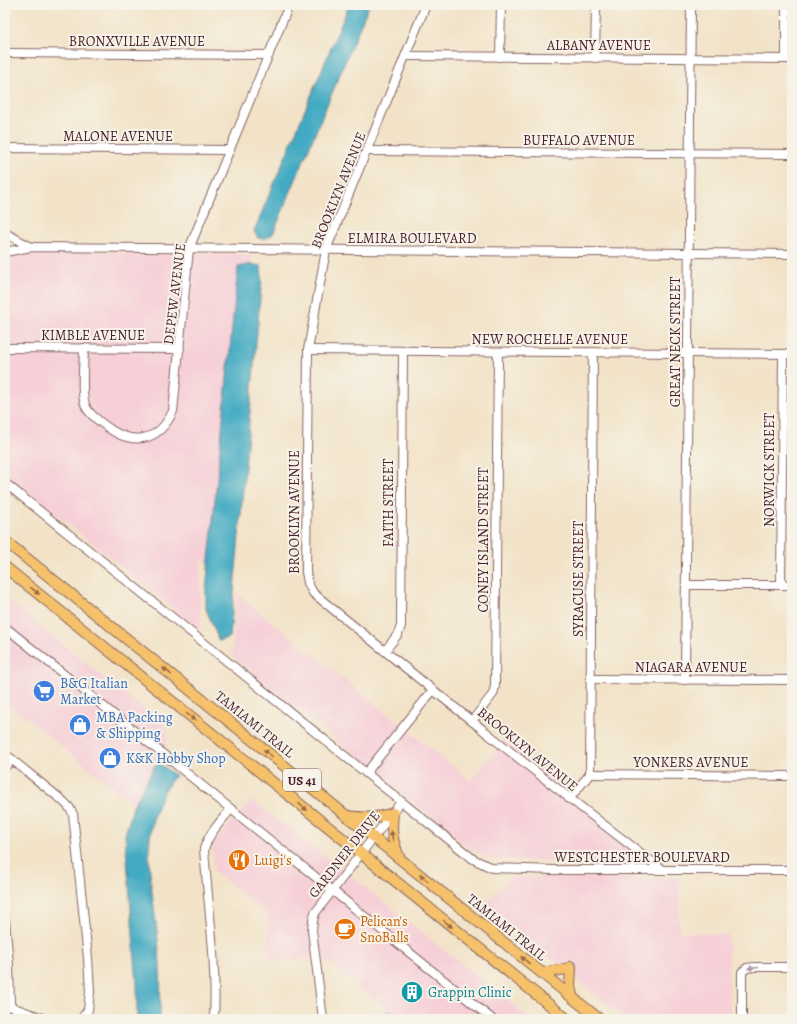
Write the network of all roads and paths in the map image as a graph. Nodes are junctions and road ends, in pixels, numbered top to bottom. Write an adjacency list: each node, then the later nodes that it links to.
1 (290, 5): 8 (street, DEPEW AVENUE)
2 (426, 5): 9 (street, BROOKLYN AVENUE)
3 (500, 5): 10 (street)
4 (596, 5): 11 (street)
5 (691, 5): 12 (street, GREAT NECK STREET)
6 (786, 5): 13 (street)
7 (5, 53): 8 (street, BRONXVILLE AVENUE)
8 (269, 55): 15 (street, DEPEW AVENUE)
9 (406, 56): 10 (street, ALBANY AVENUE); 16 (street, BROOKLYN AVENUE)
10 (500, 57): 11 (street, ALBANY AVENUE)
11 (595, 58): 12 (street, ALBANY AVENUE)
12 (690, 58): 13 (street, ALBANY AVENUE); 17 (street, GREAT NECK STREET)
13 (789, 59)
14 (5, 148): 15 (street, MALONE AVENUE)
15 (230, 150): 21 (street, DEPEW AVENUE)
16 (367, 151): 17 (street, BUFFALO AVENUE); 22 (street, BROOKLYN AVENUE)
17 (690, 154): 18 (street, BUFFALO AVENUE); 24 (street, GREAT NECK STREET)
18 (792, 154)
19 (5, 233): 20 (street, ELMIRA BOULEVARD)
20 (31, 247): 21 (street, ELMIRA BOULEVARD); 23 (street, ELMIRA BOULEVARD)
21 (189, 249): 22 (street, ELMIRA BOULEVARD); 28 (street, DEPEW AVENUE)
22 (326, 250): 24 (street, ELMIRA BOULEVARD); 29 (street, BROOKLYN AVENUE)
23 (5, 252)
24 (689, 253): 25 (street, ELMIRA BOULEVARD); 33 (street, GREAT NECK STREET)
25 (792, 254)
26 (5, 348): 27 (street, KIMBLE AVENUE)
27 (84, 348): 28 (street, KIMBLE AVENUE); 28 (street, DEPEW AVENUE)
28 (180, 349)
29 (308, 350): 30 (street, NEW ROCHELLE AVENUE); 43 (street, BROOKLYN AVENUE)
30 (403, 351): 31 (street, NEW ROCHELLE AVENUE); 43 (street, FAITH STREET)
31 (498, 352): 32 (street, NEW ROCHELLE AVENUE); 48 (street, CONEY ISLAND STREET)
32 (593, 352): 33 (street, NEW ROCHELLE AVENUE); 44 (street, SYRACUSE STREET)
33 (688, 353): 34 (street, NEW ROCHELLE AVENUE); 39 (street, GREAT NECK STREET)
34 (783, 354): 35 (street, NEW ROCHELLE AVENUE); 40 (street, NORWICK STREET)
35 (792, 354)
36 (5, 483): 51 (street)
37 (5, 541): 58 (main road, TAMIAMI TRAIL / US 41, one-way to 37)
38 (5, 567): 60 (main road, US 41, one-way to 60)
39 (686, 584): 40 (street); 45 (street, GREAT NECK STREET)
40 (781, 585): 41 (street)
41 (792, 585)
42 (5, 627): 56 (street)
43 (385, 651): 47 (street, BROOKLYN AVENUE)
44 (590, 679): 45 (street, NIAGARA AVENUE); 52 (street, SYRACUSE STREET)
45 (686, 680): 46 (street, NIAGARA AVENUE)
46 (792, 680)
47 (433, 690): 48 (street, BROOKLYN AVENUE); 51 (street)
48 (472, 721): 54 (street, BROOKLYN AVENUE)
49 (8, 757): 50 (street); 71 (street)
50 (5, 767)
51 (366, 773): 55 (street)
52 (590, 774): 53 (street, YONKERS AVENUE); 54 (street)
53 (792, 776)
54 (569, 799): 62 (street, BROOKLYN AVENUE)
55 (401, 802): 57 (street, GARDNER DRIVE); 62 (street, WESTCHESTER BOULEVARD)
56 (231, 809): 64 (street); 72 (street)
57 (393, 813): 58 (main road); 59 (street, GARDNER DRIVE); 61 (main road, one-way to 57)
58 (346, 816): 59 (main road, TAMIAMI TRAIL / US 41)
59 (373, 837): 60 (street, GARDNER DRIVE); 61 (main road, TAMIAMI TRAIL / US 41)
60 (361, 853): 64 (street, GARDNER DRIVE); 75 (main road, US 41, one-way to 75)
61 (400, 859): 67 (main road, TAMIAMI TRAIL / US 41, one-way to 61)
62 (663, 870): 63 (street, WESTCHESTER BOULEVARD)
63 (792, 870)
64 (332, 890): 73 (street, GARDNER DRIVE); 74 (street)
65 (5, 920): 69 (street)
66 (792, 967): 77 (street, one-way to 77)
67 (542, 973): 68 (main road, TAMIAMI TRAIL / US 41); 68 (main road)
68 (572, 996): 76 (main road, TAMIAMI TRAIL / US 41)
69 (8, 1005): 70 (street)
70 (45, 1019)
71 (81, 1019)
72 (214, 1019)
73 (323, 1019)
74 (492, 1019)
75 (567, 1019)
76 (599, 1019)
77 (742, 1019)

